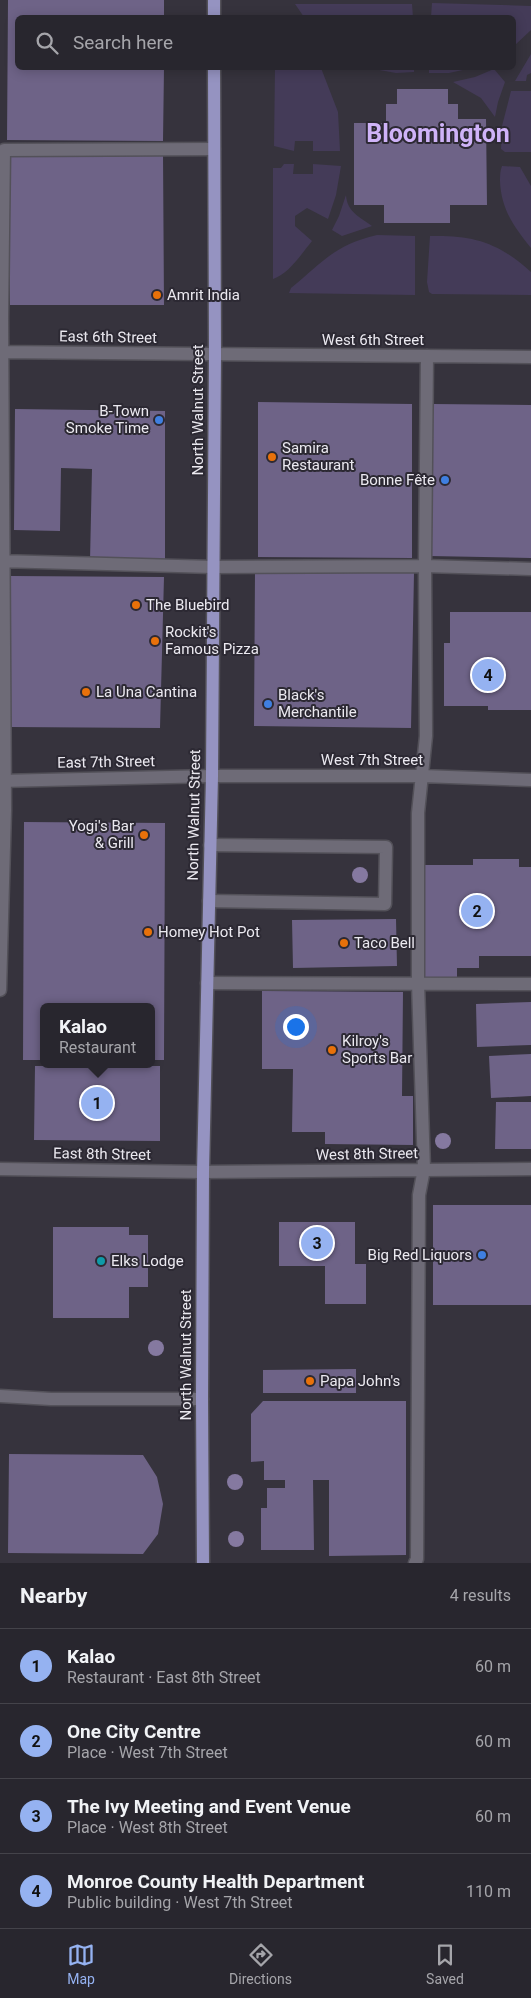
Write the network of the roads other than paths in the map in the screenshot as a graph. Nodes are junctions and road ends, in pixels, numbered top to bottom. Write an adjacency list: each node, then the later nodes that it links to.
1 (214, 0): 2 (main road)
2 (214, 15)
3 (214, 70): 4 (main road, North Walnut Street)
4 (214, 149): 5 (street); 7 (main road, North Walnut Street)
5 (2, 150): 6 (street)
6 (1, 352): 7 (street, East 6th Street); 10 (street)
7 (215, 355): 8 (street, West 6th Street); 12 (main road, North Walnut Street)
8 (427, 356): 9 (street, West 6th Street); 11 (street)
9 (531, 357)
10 (2, 561): 12 (street); 17 (street)
11 (425, 566): 12 (street); 13 (street); 15 (street)
12 (214, 567): 14 (main road, North Walnut Street)
13 (531, 569)
14 (212, 776): 15 (street, West 7th Street); 17 (street, East 7th Street); 18 (main road, North Walnut Street)
15 (422, 776): 16 (street, West 7th Street); 21 (street)
16 (531, 780)
17 (2, 781): 23 (street)
18 (210, 845): 19 (main road, North Walnut Street); 19 (street)
19 (209, 901): 20 (main road, North Walnut Street)
20 (207, 983): 21 (street); 27 (main road, North Walnut Street)
21 (418, 983): 22 (street); 25 (street)
22 (531, 984)
23 (0, 990)
24 (0, 1168): 27 (street, East 8th Street)
25 (424, 1169): 26 (street, West 8th Street); 27 (street, West 8th Street); 31 (street)
26 (531, 1169)
27 (203, 1172): 29 (main road, North Walnut Street)
28 (0, 1396): 29 (street)
29 (202, 1399): 30 (main road, North Walnut Street)
30 (204, 1563)
31 (415, 1563)

